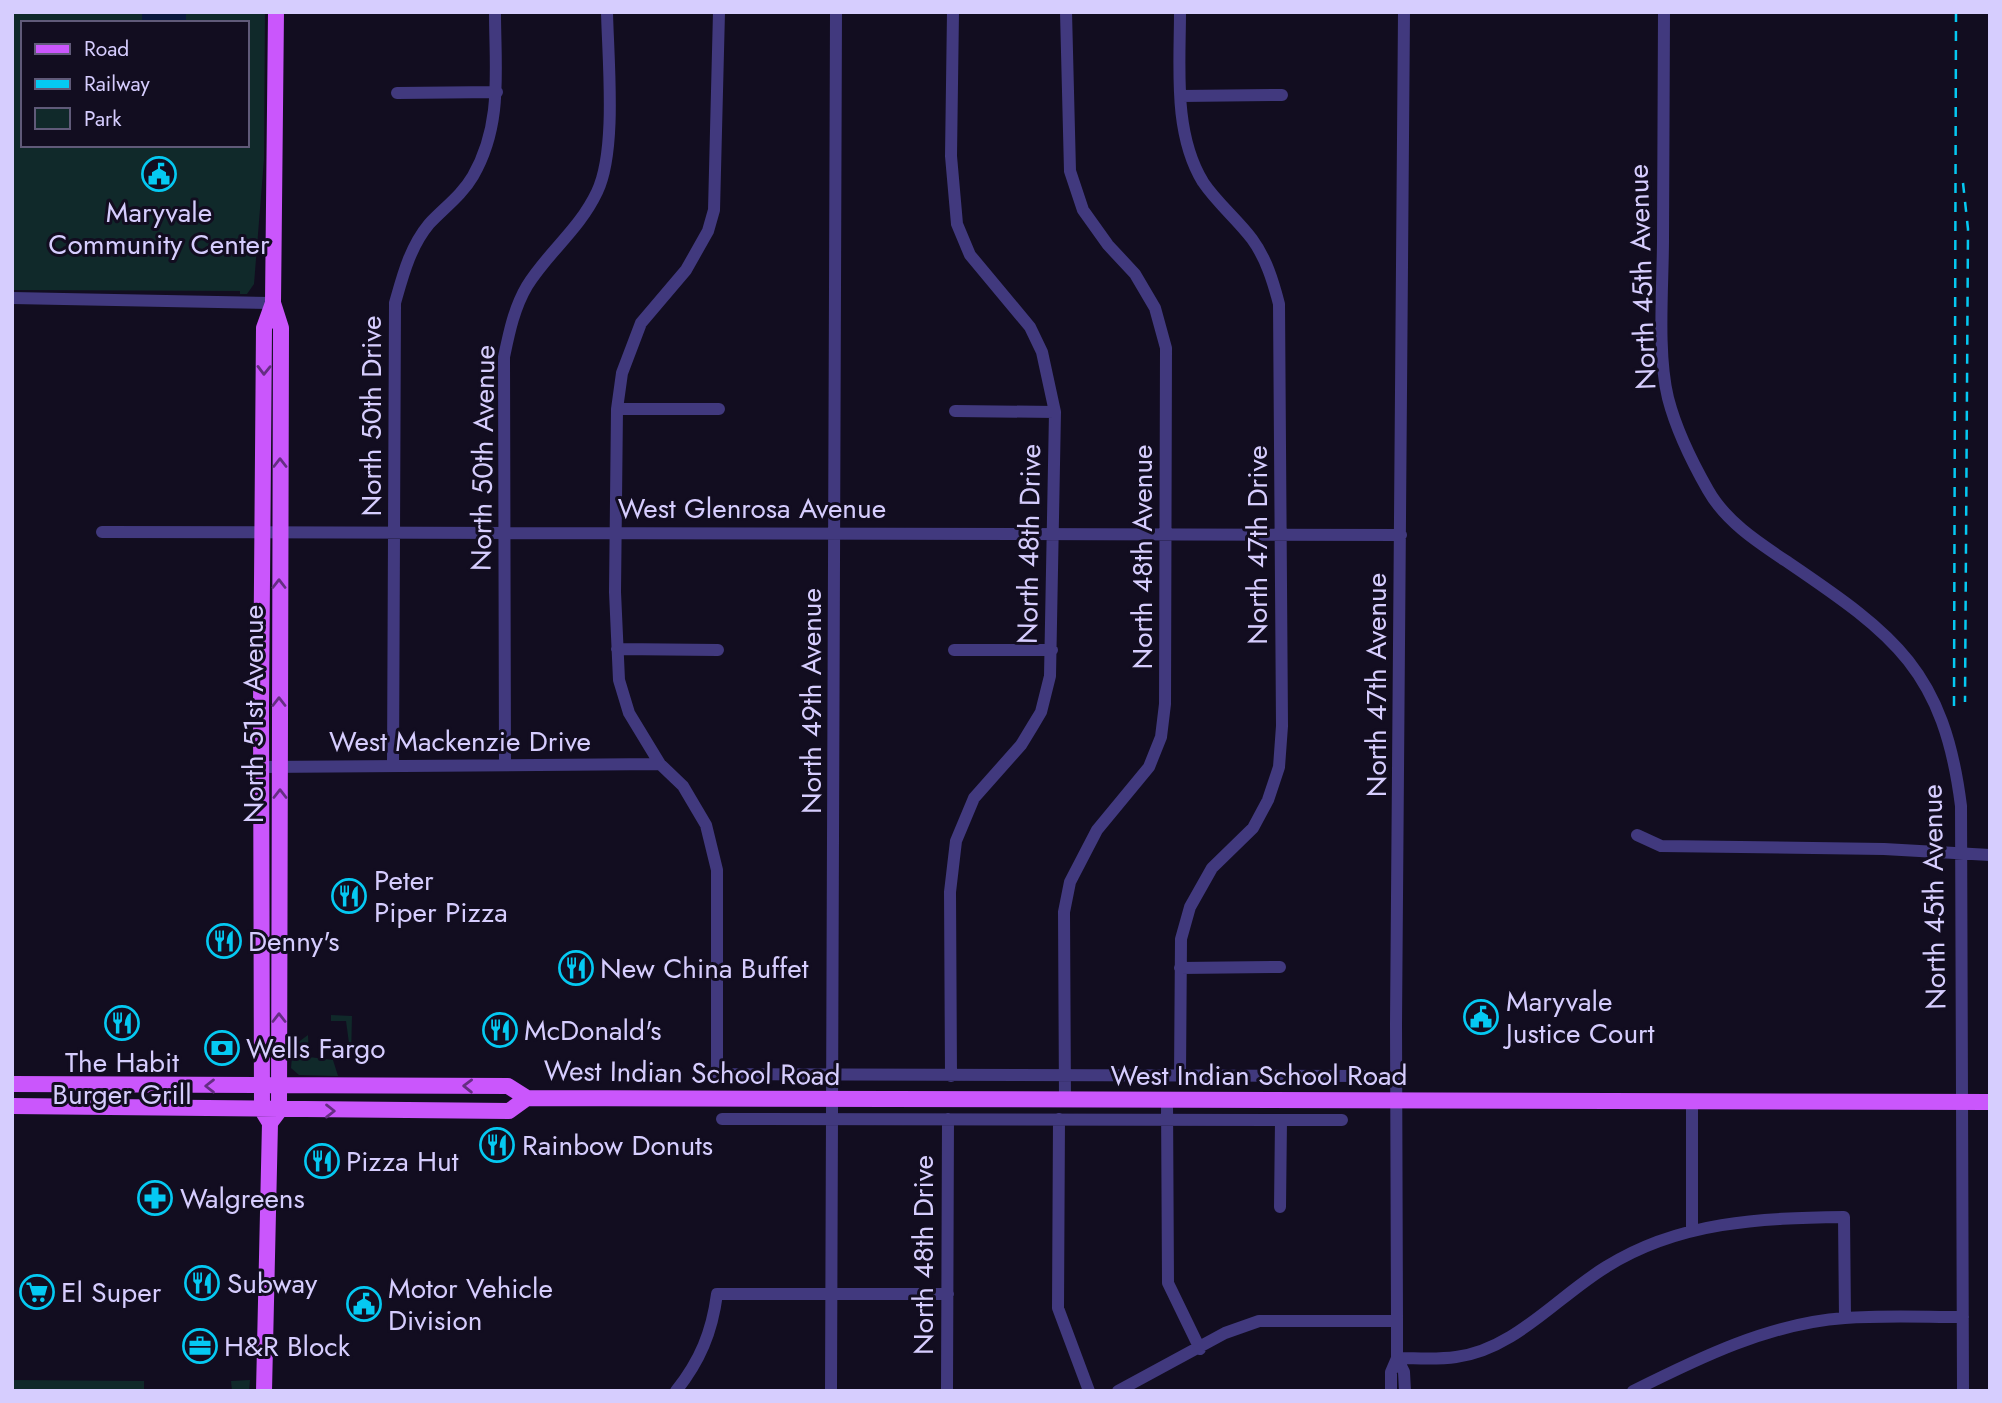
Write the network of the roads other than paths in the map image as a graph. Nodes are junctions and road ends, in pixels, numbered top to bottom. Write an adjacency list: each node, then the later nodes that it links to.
1 (276, 12): 16 (main road, North 51st Avenue)
2 (495, 12): 11 (street, North 50th Drive)
3 (607, 12): 25 (street, North 50th Avenue)
4 (719, 12): 17 (street)
5 (836, 12): 27 (street, North 49th Avenue)
6 (953, 12): 20 (street, North 48th Drive)
7 (1066, 12): 29 (street, North 48th Avenue)
8 (1180, 12): 14 (street, North 47th Drive)
9 (1404, 12): 31 (street, North 47th Avenue)
10 (1664, 12): 42 (street, North 45th Avenue)
11 (496, 92): 12 (street); 24 (street, North 50th Drive)
12 (397, 93)
13 (1282, 95): 14 (street)
14 (1181, 96): 30 (street, North 47th Drive)
15 (12, 298): 16 (street)
16 (273, 303): 21 (main road, North 51st Avenue, one-way to 21); 22 (main road, North 51st Avenue, one-way to 16)
17 (617, 409): 18 (street); 26 (street)
18 (719, 409)
19 (955, 411): 20 (street)
20 (1055, 412): 28 (street, North 48th Drive)
21 (262, 531): 22 (street, West Glenrosa Avenue); 23 (street, West Glenrosa Avenue); 38 (main road, North 51st Avenue)
22 (280, 531): 24 (street, West Glenrosa Avenue); 39 (main road, North 51st Avenue, one-way to 22)
23 (102, 532)
24 (394, 532): 25 (street, West Glenrosa Avenue); 40 (street, North 50th Drive)
25 (506, 532): 26 (street, West Glenrosa Avenue); 37 (street, North 50th Avenue)
26 (617, 532): 27 (street, West Glenrosa Avenue); 32 (street)
27 (836, 533): 28 (street, West Glenrosa Avenue); 46 (street, North 49th Avenue)
28 (1054, 534): 29 (street, West Glenrosa Avenue); 35 (street, North 48th Drive)
29 (1167, 534): 30 (street, West Glenrosa Avenue); 48 (street, North 48th Avenue)
30 (1281, 534): 31 (street, West Glenrosa Avenue); 45 (street, North 47th Drive)
31 (1401, 535): 57 (street, North 47th Avenue)
32 (617, 649): 33 (street); 36 (street)
33 (718, 650)
34 (954, 650): 35 (street)
35 (1052, 650): 47 (street, North 48th Drive)
36 (660, 764): 37 (street, West Mackenzie Drive); 46 (street, West Indian School Road)
37 (505, 765): 40 (street, West Mackenzie Drive)
38 (261, 766): 39 (street, West Mackenzie Drive); 52 (main road, North 51st Avenue)
39 (280, 766): 40 (street, West Mackenzie Drive); 52 (main road, North 51st Avenue, one-way to 39)
40 (393, 766)
41 (1637, 835): 42 (street)
42 (1959, 855): 43 (street); 59 (street, North 45th Avenue)
43 (1990, 855)
44 (1280, 967): 45 (street)
45 (1180, 968): 49 (street, North 47th Drive)
46 (833, 1076): 47 (street, West Indian School Road); 54 (street, North 49th Avenue)
47 (951, 1076): 48 (street, West Indian School Road)
48 (1065, 1076): 49 (street, West Indian School Road); 55 (street, North 48th Avenue)
49 (1180, 1076): 50 (street, West Indian School Road)
50 (1368, 1076)
51 (12, 1084): 52 (main road, West Indian School Road, one-way to 51)
52 (270, 1086): 53 (main road, West Indian School Road, one-way to 52); 62 (main road, North 51st Avenue)
53 (527, 1098): 54 (main road, West Indian School Road); 62 (main road, West Indian School Road, one-way to 53)
54 (833, 1101): 55 (main road, West Indian School Road); 64 (street, North 49th Avenue)
55 (1065, 1101): 56 (main road, West Indian School Road)
56 (1167, 1101): 57 (main road, West Indian School Road); 67 (street)
57 (1396, 1102): 58 (main road, West Indian School Road); 76 (street, North 47th Avenue)
58 (1692, 1102): 59 (main road, West Indian School Road); 71 (street)
59 (1962, 1102): 60 (main road, West Indian School Road); 74 (street, North 45th Avenue)
60 (1990, 1102)
61 (12, 1106): 62 (main road, West Indian School Road)
62 (270, 1115): 79 (main road, North 51st Avenue)
63 (722, 1119): 64 (street, West Indian School Road)
64 (833, 1119): 65 (street, West Indian School Road); 72 (street, North 49th Avenue)
65 (948, 1119): 66 (street, West Indian School Road); 73 (street, North 48th Drive)
66 (1059, 1119): 67 (street, West Indian School Road); 83 (street)
67 (1167, 1119): 68 (street, West Indian School Road); 77 (street)
68 (1281, 1120): 69 (street, West Indian School Road); 70 (street)
69 (1342, 1120)
70 (1280, 1207)
71 (1692, 1231): 75 (street); 78 (street)
72 (831, 1294): 73 (street); 80 (street); 81 (street, North 49th Avenue)
73 (948, 1294): 82 (street, North 48th Drive)
74 (1963, 1317): 75 (street); 88 (street, North 45th Avenue)
75 (1844, 1318): 87 (street)
76 (1397, 1321): 77 (street); 78 (street, North 47th Avenue)
77 (1200, 1349): 84 (street)
78 (1397, 1358): 85 (street, North 47th Avenue); 86 (street, North 47th Avenue)
79 (264, 1391)
80 (676, 1391)
81 (831, 1391)
82 (947, 1391)
83 (1089, 1391)
84 (1118, 1391)
85 (1391, 1391)
86 (1405, 1391)
87 (1633, 1391)
88 (1963, 1391)

